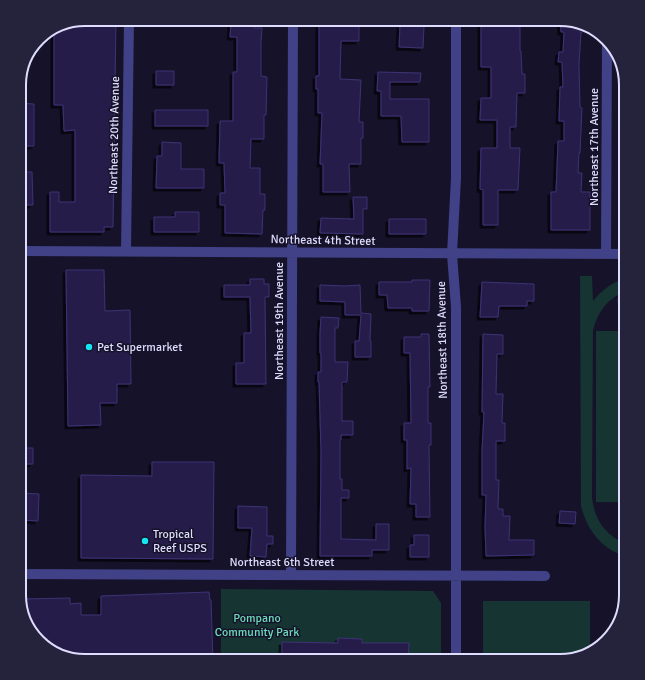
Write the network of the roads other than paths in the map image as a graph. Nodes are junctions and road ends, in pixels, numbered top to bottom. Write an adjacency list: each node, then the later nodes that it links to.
1 (129, 26): 6 (street, Northeast 20th Avenue)
2 (293, 26): 7 (street, Northeast 19th Avenue)
3 (456, 26): 8 (street, Northeast 18th Avenue)
4 (607, 50): 9 (street, Northeast 17th Avenue)
5 (26, 251): 6 (street, Northeast 4th Street)
6 (126, 251): 7 (street, Northeast 4th Street)
7 (292, 253): 8 (street, Northeast 4th Street); 12 (street, Northeast 19th Avenue)
8 (452, 254): 9 (street, Northeast 4th Street); 13 (street, Northeast 18th Avenue)
9 (606, 254): 10 (street, Northeast 4th Street)
10 (619, 254)
11 (26, 574): 12 (street, Northeast 6th Street)
12 (291, 575): 13 (street, Northeast 6th Street)
13 (457, 575): 14 (street, Northeast 6th Street); 15 (street, Northeast 18th Avenue)
14 (545, 576)
15 (456, 654)

